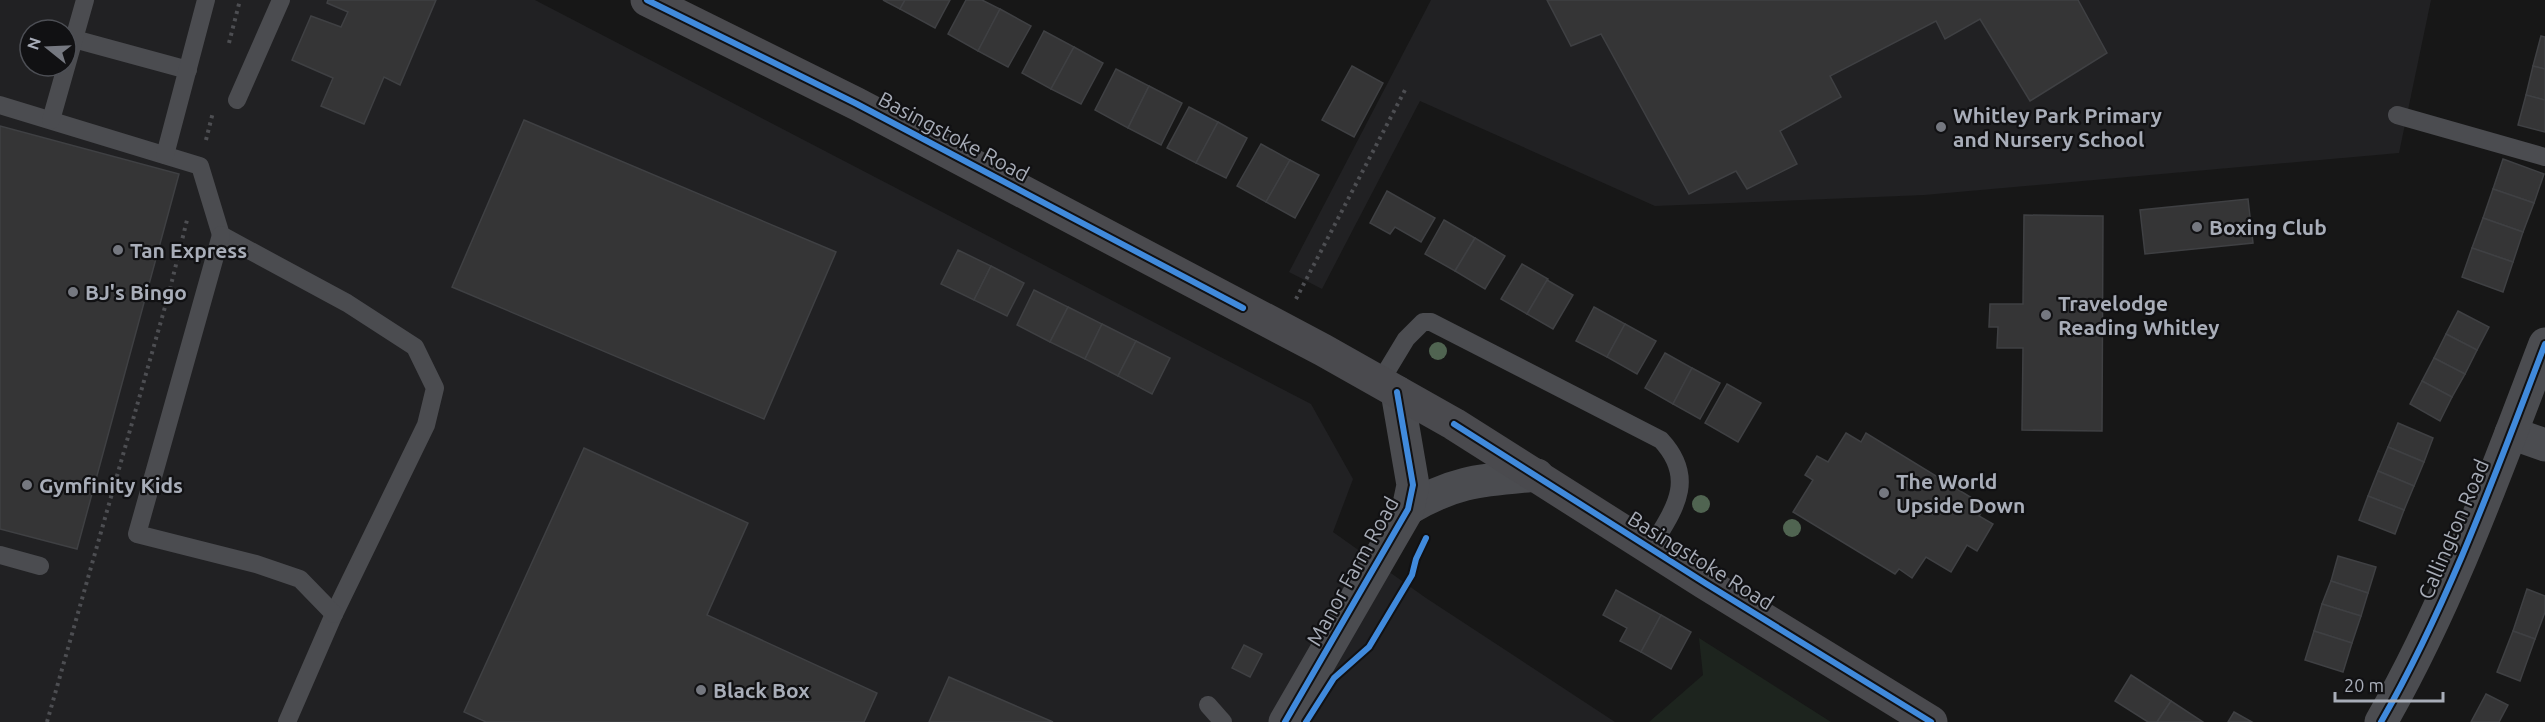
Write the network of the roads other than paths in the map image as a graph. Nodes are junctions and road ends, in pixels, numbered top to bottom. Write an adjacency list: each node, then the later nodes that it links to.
1 (85, 0): 5 (lane)
2 (206, 0): 7 (lane)
3 (281, 0): 9 (lane)
4 (647, 0): 17 (main road, Basingstoke Road)
5 (78, 25)
6 (78, 40): 7 (lane)
7 (188, 70): 13 (lane)
8 (63, 78): 12 (lane)
9 (237, 100)
10 (0, 105): 12 (lane)
11 (2397, 116): 14 (lane)
12 (51, 120): 13 (lane)
13 (165, 155): 15 (lane)
14 (2545, 157)
15 (220, 235): 25 (lane); 25 (lane)
16 (2545, 344): 18 (street, Callington Road)
17 (1388, 387): 20 (main road, Basingstoke Road); 21 (street, Manor Farm Road); 22 (lane)
18 (2511, 433): 19 (street); 31 (street, Callington Road)
19 (2545, 445)
20 (1537, 475): 21 (street, Manor Farm Road); 22 (main road, Basingstoke Road)
21 (1408, 509): 29 (street, Manor Farm Road)
22 (1650, 549): 30 (main road, Basingstoke Road)
23 (0, 555): 24 (lane)
24 (40, 566)
25 (334, 614): 27 (lane)
26 (1208, 705): 28 (lane)
27 (287, 722)
28 (1223, 722)
29 (1285, 722)
30 (1931, 722)
31 (2381, 722)

